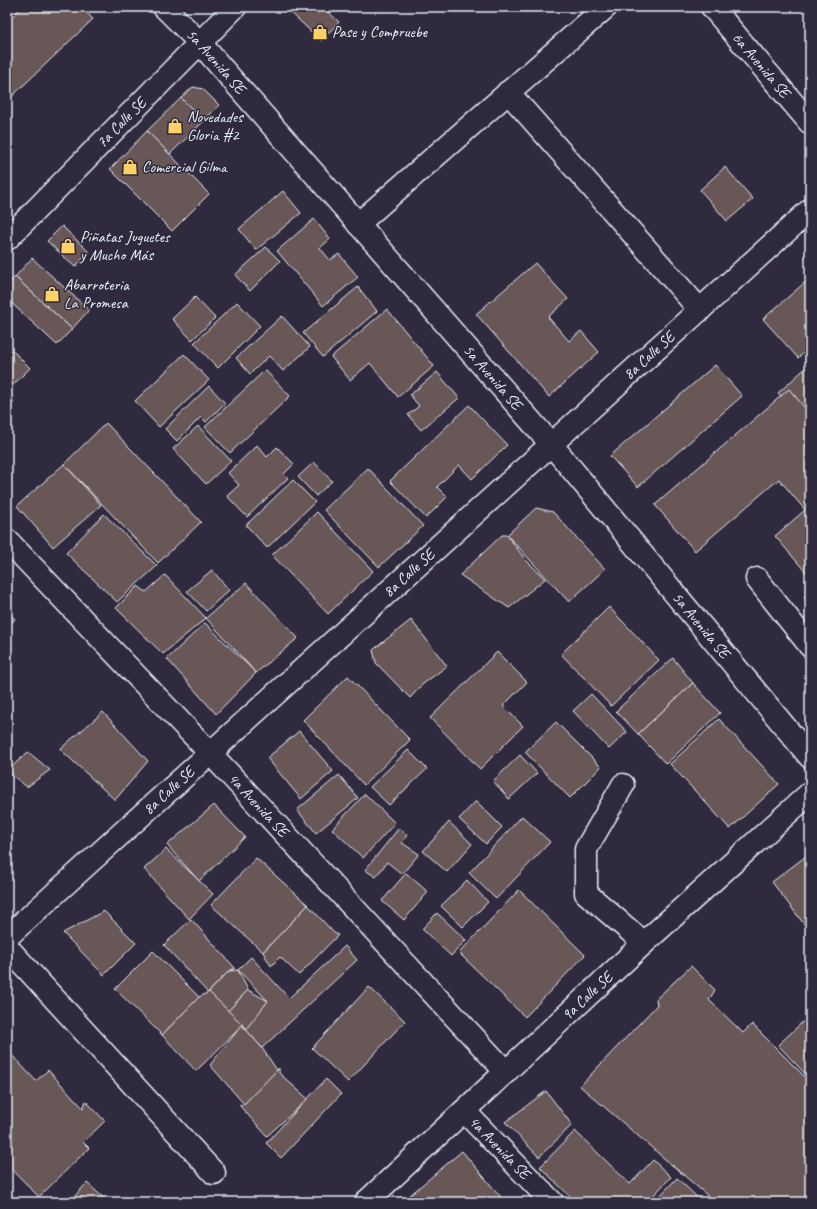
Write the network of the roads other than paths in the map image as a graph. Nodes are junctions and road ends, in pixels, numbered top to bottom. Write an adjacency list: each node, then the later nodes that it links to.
1 (164, 7): 5 (street, 5a Avenida SE)
2 (235, 7): 5 (street, 7a Calle SE)
3 (606, 7): 6 (street)
4 (712, 7): 7 (street, 6a Avenida SE)
5 (200, 43): 9 (street, 5a Avenida SE); 10 (street, 7a Calle SE)
6 (508, 92): 9 (street); 11 (street)
7 (810, 123)
8 (810, 210): 11 (street, 8a Calle SE)
9 (358, 224): 12 (street, 5a Avenida SE)
10 (7, 238)
11 (700, 310): 12 (street, 8a Calle SE)
12 (551, 444): 16 (street, 8a Calle SE); 17 (street, 5a Avenida SE)
13 (7, 540): 16 (street, 4a Avenida SE)
14 (757, 580): 15 (street)
15 (810, 646)
16 (210, 753): 20 (street, 8a Calle SE); 23 (street, 4a Avenida SE)
17 (810, 757)
18 (623, 785): 21 (street)
19 (810, 793): 21 (street, 9a Calle SE)
20 (7, 937)
21 (644, 943): 23 (street, 9a Calle SE)
22 (7, 947): 25 (street)
23 (506, 1072): 24 (street, 9a Calle SE)
24 (464, 1111): 26 (street, 9a Calle SE); 27 (street, 4a Avenida SE)
25 (214, 1173)
26 (366, 1202)
27 (552, 1202)

